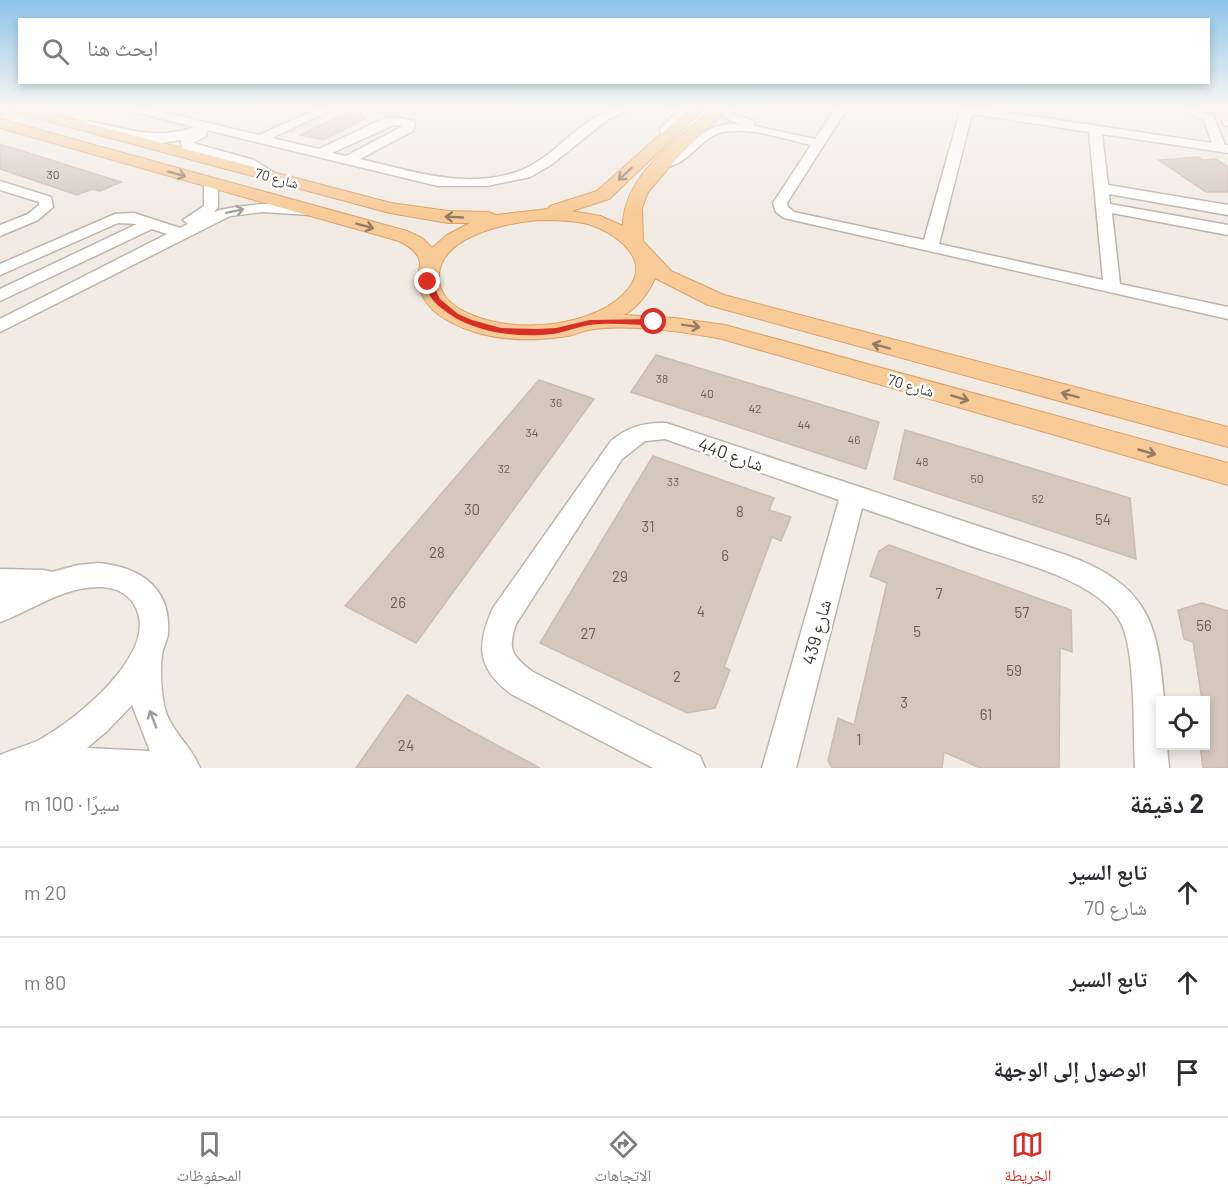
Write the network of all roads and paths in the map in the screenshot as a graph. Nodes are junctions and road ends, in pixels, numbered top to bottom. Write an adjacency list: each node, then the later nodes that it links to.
1 (70, 143): 22 (main road, شارع 70, one-way to 22)
2 (144, 143): 21 (main road, شارع 70)
3 (186, 143): 21 (street)
4 (275, 143): 18 (street)
5 (343, 143): 15 (street)
6 (382, 143): 17 (street)
7 (569, 143): 19 (street)
8 (659, 143): 29 (main road, one-way to 29)
9 (685, 143): 20 (main road)
10 (697, 143): 20 (street)
11 (817, 143): 37 (street)
12 (958, 143): 37 (street)
13 (1097, 143): 24 (street)
14 (1189, 143): 16 (street)
15 (336, 146): 17 (street); 18 (street)
16 (1224, 148)
17 (365, 152): 19 (street)
18 (320, 154): 19 (street)
19 (348, 160)
20 (663, 163): 36 (main road)
21 (272, 177): 30 (main road, شارع 70, one-way to 21)
22 (212, 183): 27 (main road, شارع 70); 32 (street)
23 (0, 185): 34 (street)
24 (1102, 188): 25 (street); 26 (street)
25 (1153, 197): 28 (street); 31 (street)
26 (1104, 207): 31 (street); 40 (street)
27 (309, 210): 35 (street, one-way to 27); 38 (main road, شارع 70, one-way to 38)
28 (1228, 210)
29 (538, 214): 30 (main road); 36 (main road)
30 (513, 217): 38 (main road)
31 (1162, 218): 33 (street)
32 (156, 225): 35 (street); 39 (street); 41 (street)
33 (1228, 230)
34 (0, 231)
35 (181, 233): 44 (street)
36 (638, 246): 43 (main road); 45 (main road, شارع 70, one-way to 36)
37 (930, 248): 40 (street)
38 (431, 264): 43 (main road)
39 (0, 270)
40 (1112, 287): 42 (street)
41 (0, 296)
42 (1228, 313)
43 (590, 322): 48 (main road, شارع 70, one-way to 48)
44 (0, 326)
45 (1115, 407): 46 (street); 47 (main road, شارع 70)
46 (1228, 428)
47 (1228, 437)
48 (1228, 474)
49 (853, 496): 58 (street, شارع 440); 59 (street, شارع 439); 60 (street, شارع 440)
50 (0, 581): 51 (street)
51 (54, 582): 52 (street); 53 (street)
52 (0, 609)
53 (152, 641): 54 (street); 57 (street, one-way to 53)
54 (9, 768)
55 (34, 768): 56 (street)
56 (152, 768)
57 (183, 768)
58 (688, 768)
59 (779, 768)
60 (1152, 768)

